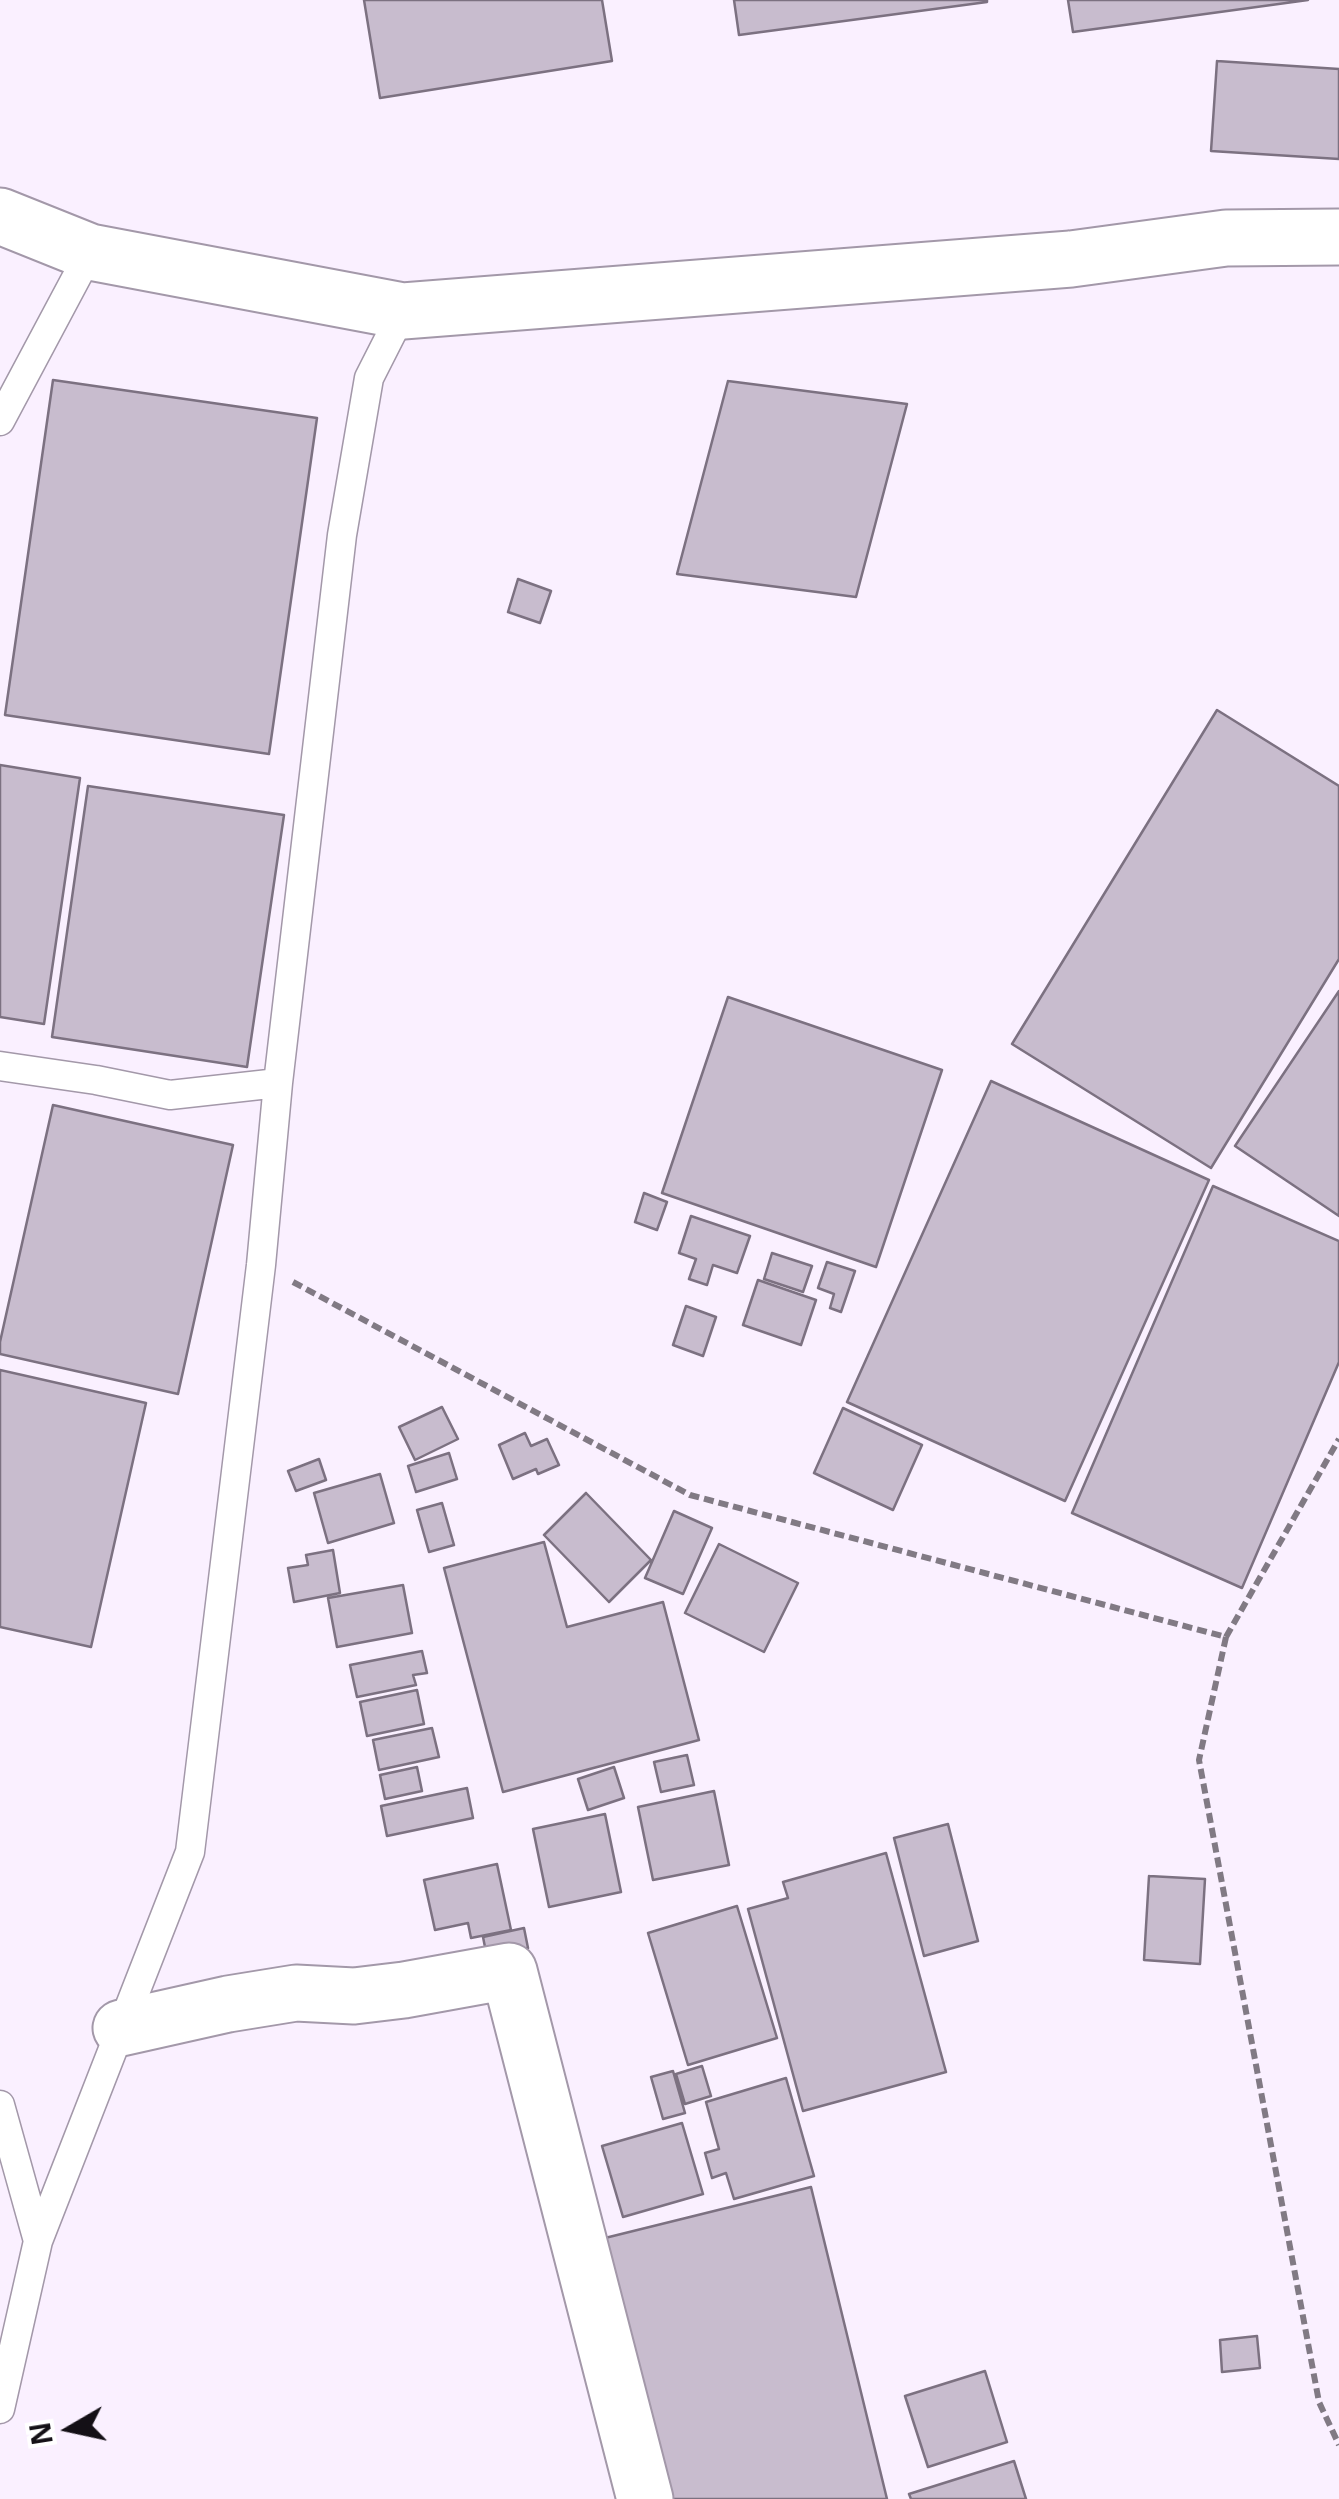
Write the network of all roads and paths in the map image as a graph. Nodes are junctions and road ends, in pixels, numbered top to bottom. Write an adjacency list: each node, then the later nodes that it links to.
1 (0, 216): 3 (street)
2 (1339, 237): 4 (street)
3 (90, 252): 4 (street); 5 (lane)
4 (403, 311): 7 (lane)
5 (0, 421)
6 (0, 1066): 7 (lane)
7 (278, 1083): 8 (lane)
8 (261, 1265): 10 (path); 11 (lane)
9 (1339, 1440): 10 (path)
10 (1226, 1636): 15 (path)
11 (121, 2028): 13 (lane); 16 (street)
12 (0, 2105): 13 (lane)
13 (38, 2241): 14 (lane)
14 (0, 2409)
15 (1339, 2446)
16 (645, 2499)

